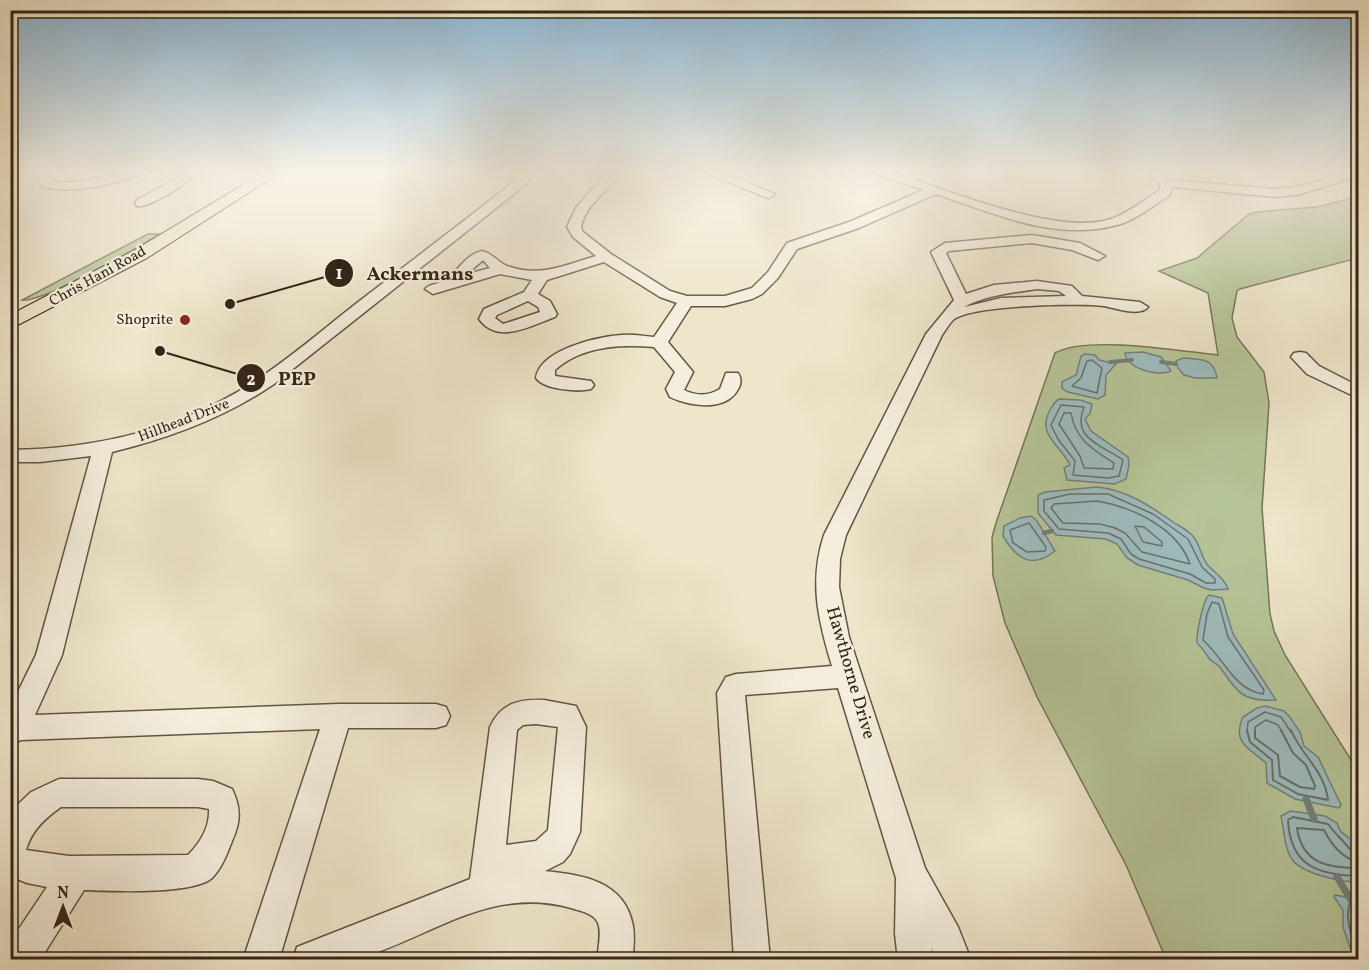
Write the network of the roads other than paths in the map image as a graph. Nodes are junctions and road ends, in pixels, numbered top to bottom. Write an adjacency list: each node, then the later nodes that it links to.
1 (202, 216): 18 (main road, Chris Hani Road)
2 (479, 216): 24 (street, Hillhead Drive)
3 (577, 216): 8 (street)
4 (874, 216): 14 (street)
5 (1016, 216): 6 (street)
6 (1128, 216)
7 (1098, 256): 17 (street)
8 (606, 257): 9 (street); 14 (street)
9 (542, 277): 10 (street); 12 (street)
10 (441, 287)
11 (1010, 288): 13 (street); 15 (street); 17 (street)
12 (529, 295)
13 (1071, 300): 15 (street); 16 (street)
14 (686, 301): 19 (street)
15 (1020, 301): 17 (street)
16 (1140, 307)
17 (957, 308): 26 (street, Hawthorne Drive)
18 (10, 323)
19 (659, 342): 21 (street); 22 (street)
20 (1300, 357): 23 (street)
21 (732, 377)
22 (585, 385)
23 (1359, 393)
24 (103, 447): 25 (street, Hillhead Drive); 29 (street)
25 (10, 456)
26 (848, 676): 32 (street, Hawthorne Drive); 39 (street)
27 (338, 716): 28 (street); 29 (street); 36 (street)
28 (436, 716)
29 (13, 730)
30 (10, 852): 31 (street); 31 (street)
31 (75, 874): 35 (street)
32 (911, 875): 40 (street, Hawthorne Drive); 41 (street, Hawthorne Drive)
33 (486, 876): 33 (street); 37 (street); 38 (street)
34 (10, 959): 35 (street)
35 (18, 960)
36 (261, 960)
37 (310, 960)
38 (615, 960)
39 (752, 960)
40 (916, 960)
41 (954, 960)

